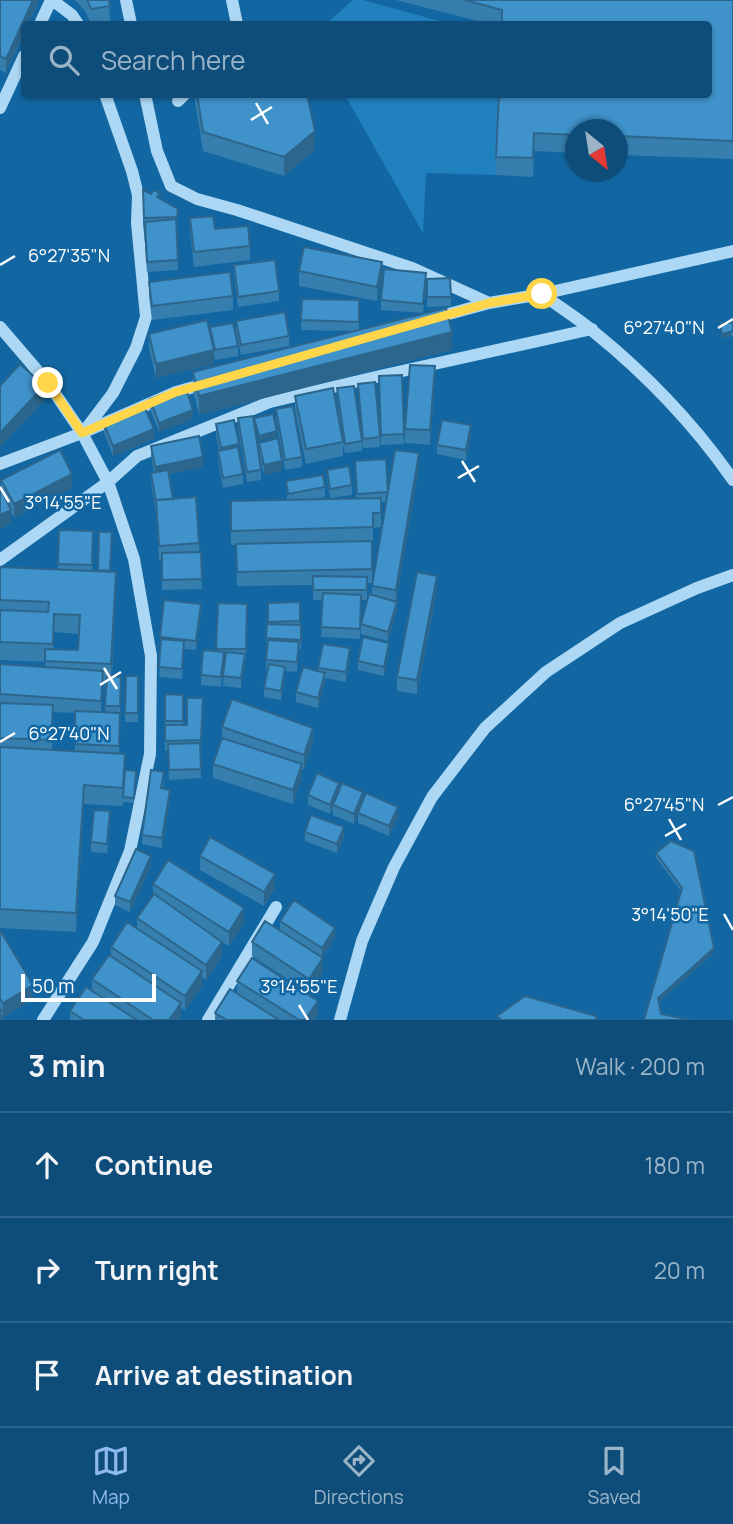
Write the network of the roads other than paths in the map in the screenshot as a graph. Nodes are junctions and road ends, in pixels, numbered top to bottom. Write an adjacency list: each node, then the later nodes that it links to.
1 (52, 0): 4 (street); 5 (street)
2 (126, 0): 6 (street)
3 (232, 0): 7 (street)
4 (42, 21)
5 (76, 21)
6 (130, 21)
7 (236, 21)
8 (21, 62): 11 (street)
9 (106, 98): 19 (street)
10 (146, 98): 14 (street)
11 (0, 108)
12 (733, 251): 13 (street)
13 (542, 294): 14 (street); 17 (street)
14 (489, 303): 15 (street)
15 (423, 321)
16 (0, 327): 19 (street)
17 (592, 330): 21 (street); 22 (street)
18 (215, 381): 19 (street)
19 (82, 433): 20 (street); 22 (street)
20 (0, 464)
21 (733, 480)
22 (108, 482): 23 (street); 26 (street)
23 (0, 560)
24 (733, 575): 28 (street)
25 (276, 907): 27 (street)
26 (43, 1020)
27 (208, 1020)
28 (340, 1020)

